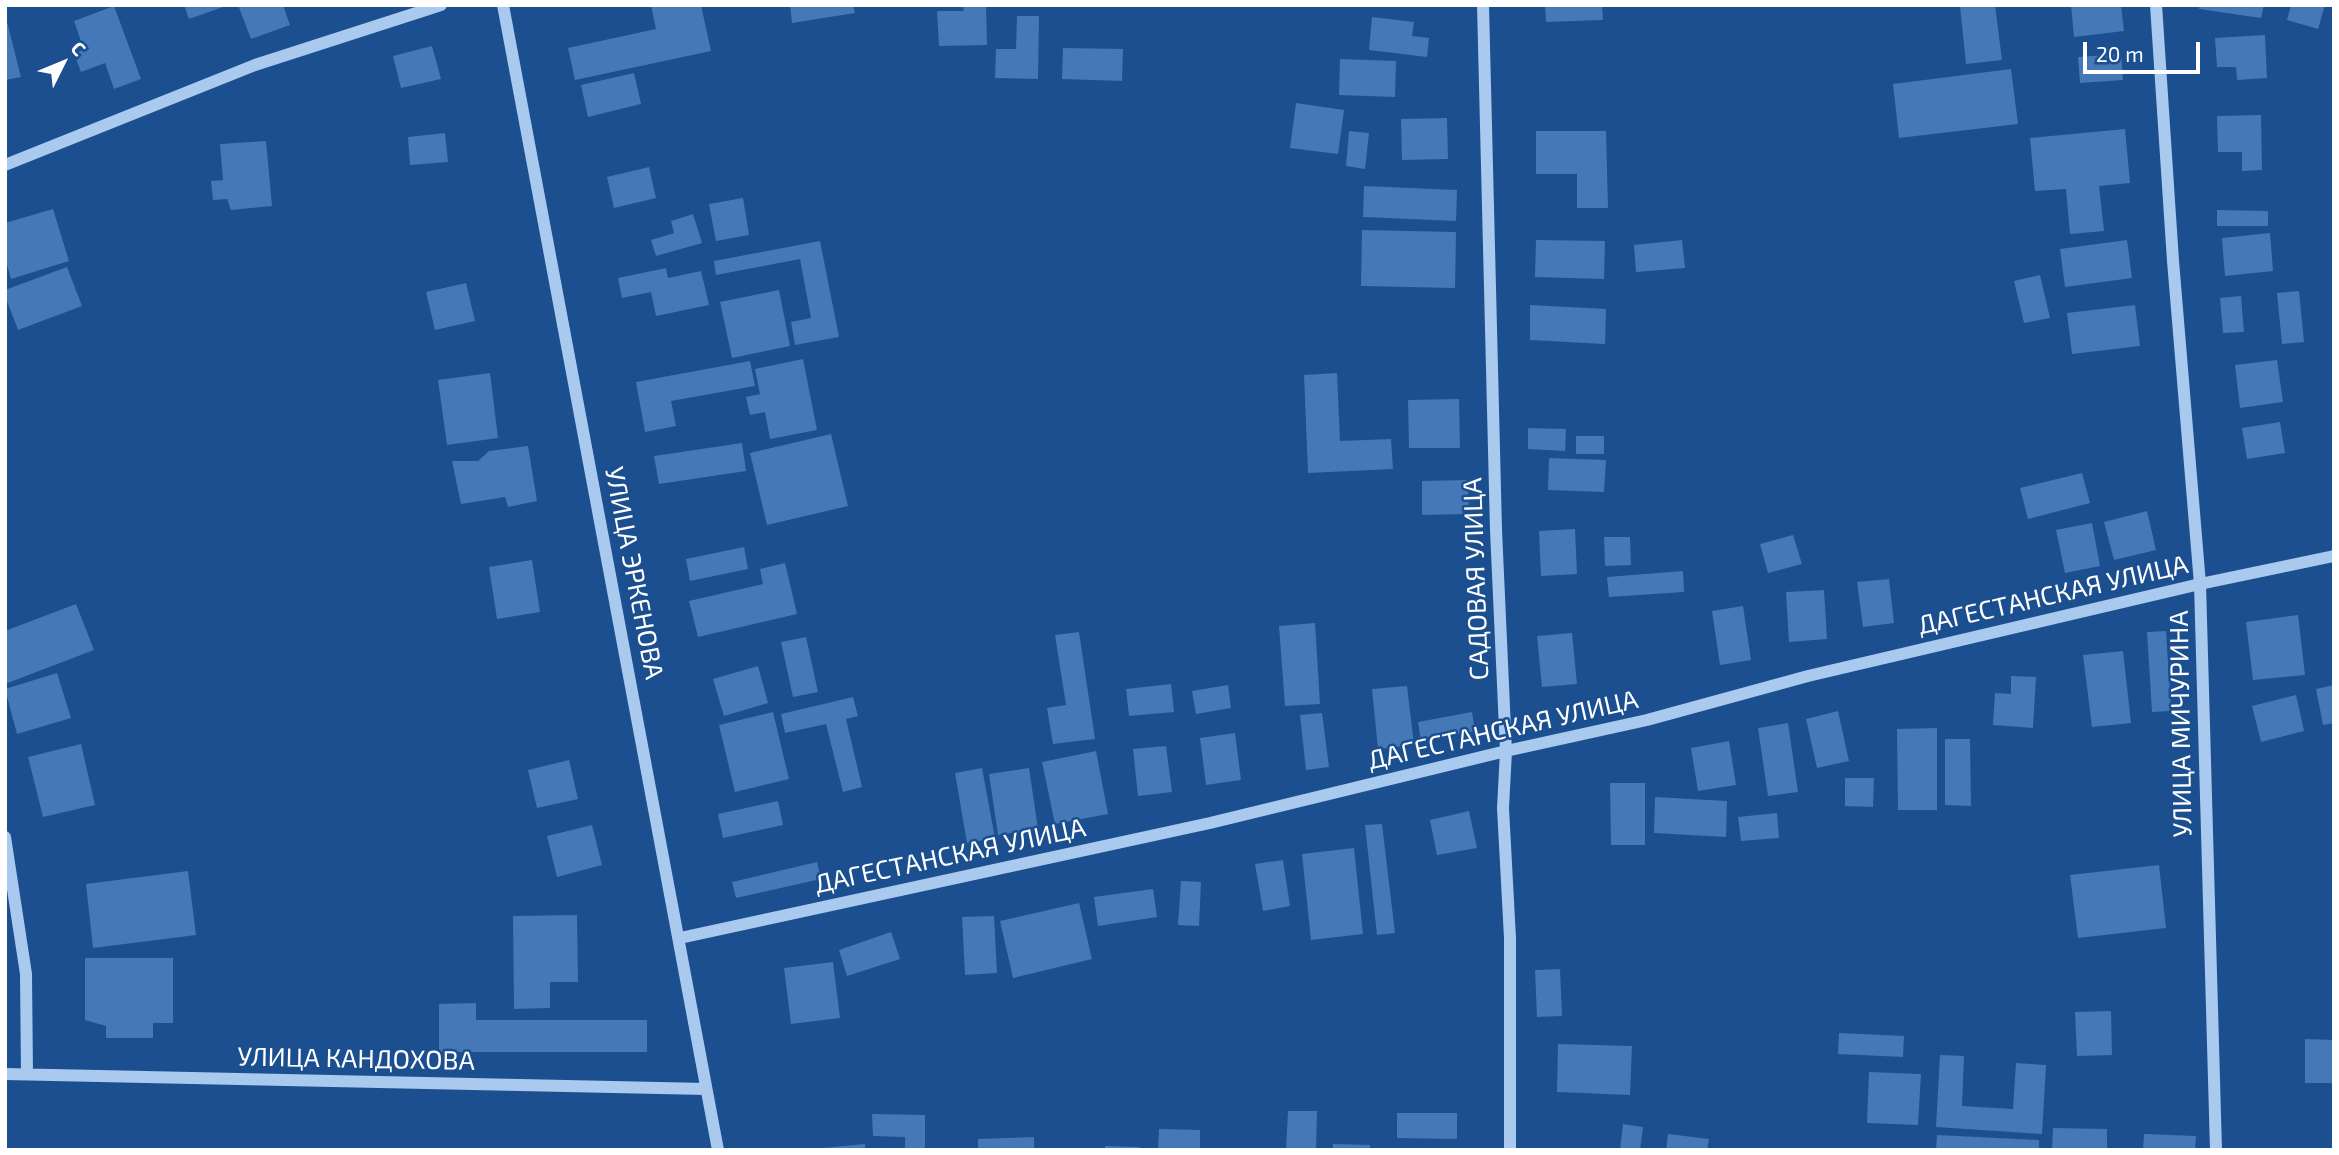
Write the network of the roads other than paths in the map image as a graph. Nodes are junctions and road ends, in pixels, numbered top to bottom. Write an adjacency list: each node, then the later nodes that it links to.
1 (441, 5): 5 (street)
2 (503, 5): 10 (street, УЛИЦА ЭРКЕНОВА)
3 (1483, 5): 8 (street, САДОВАЯ УЛИЦА)
4 (2156, 5): 7 (street, УЛИЦА МИЧУРИНА)
5 (5, 165)
6 (2334, 556): 7 (street, ДАГЕСТАНСКАЯ УЛИЦА)
7 (2200, 584): 8 (street, ДАГЕСТАНСКАЯ УЛИЦА); 16 (street, УЛИЦА МИЧУРИНА)
8 (1506, 751): 10 (street, ДАГЕСТАНСКАЯ УЛИЦА); 15 (street, САДОВАЯ УЛИЦА)
9 (5, 837): 12 (street)
10 (680, 938): 13 (street, УЛИЦА ЭРКЕНОВА)
11 (5, 1074): 12 (street, УЛИЦА КАНДОХОВА)
12 (27, 1074): 13 (street, УЛИЦА КАНДОХОВА)
13 (706, 1089): 14 (street, УЛИЦА ЭРКЕНОВА)
14 (718, 1150)
15 (1510, 1150)
16 (2216, 1150)

